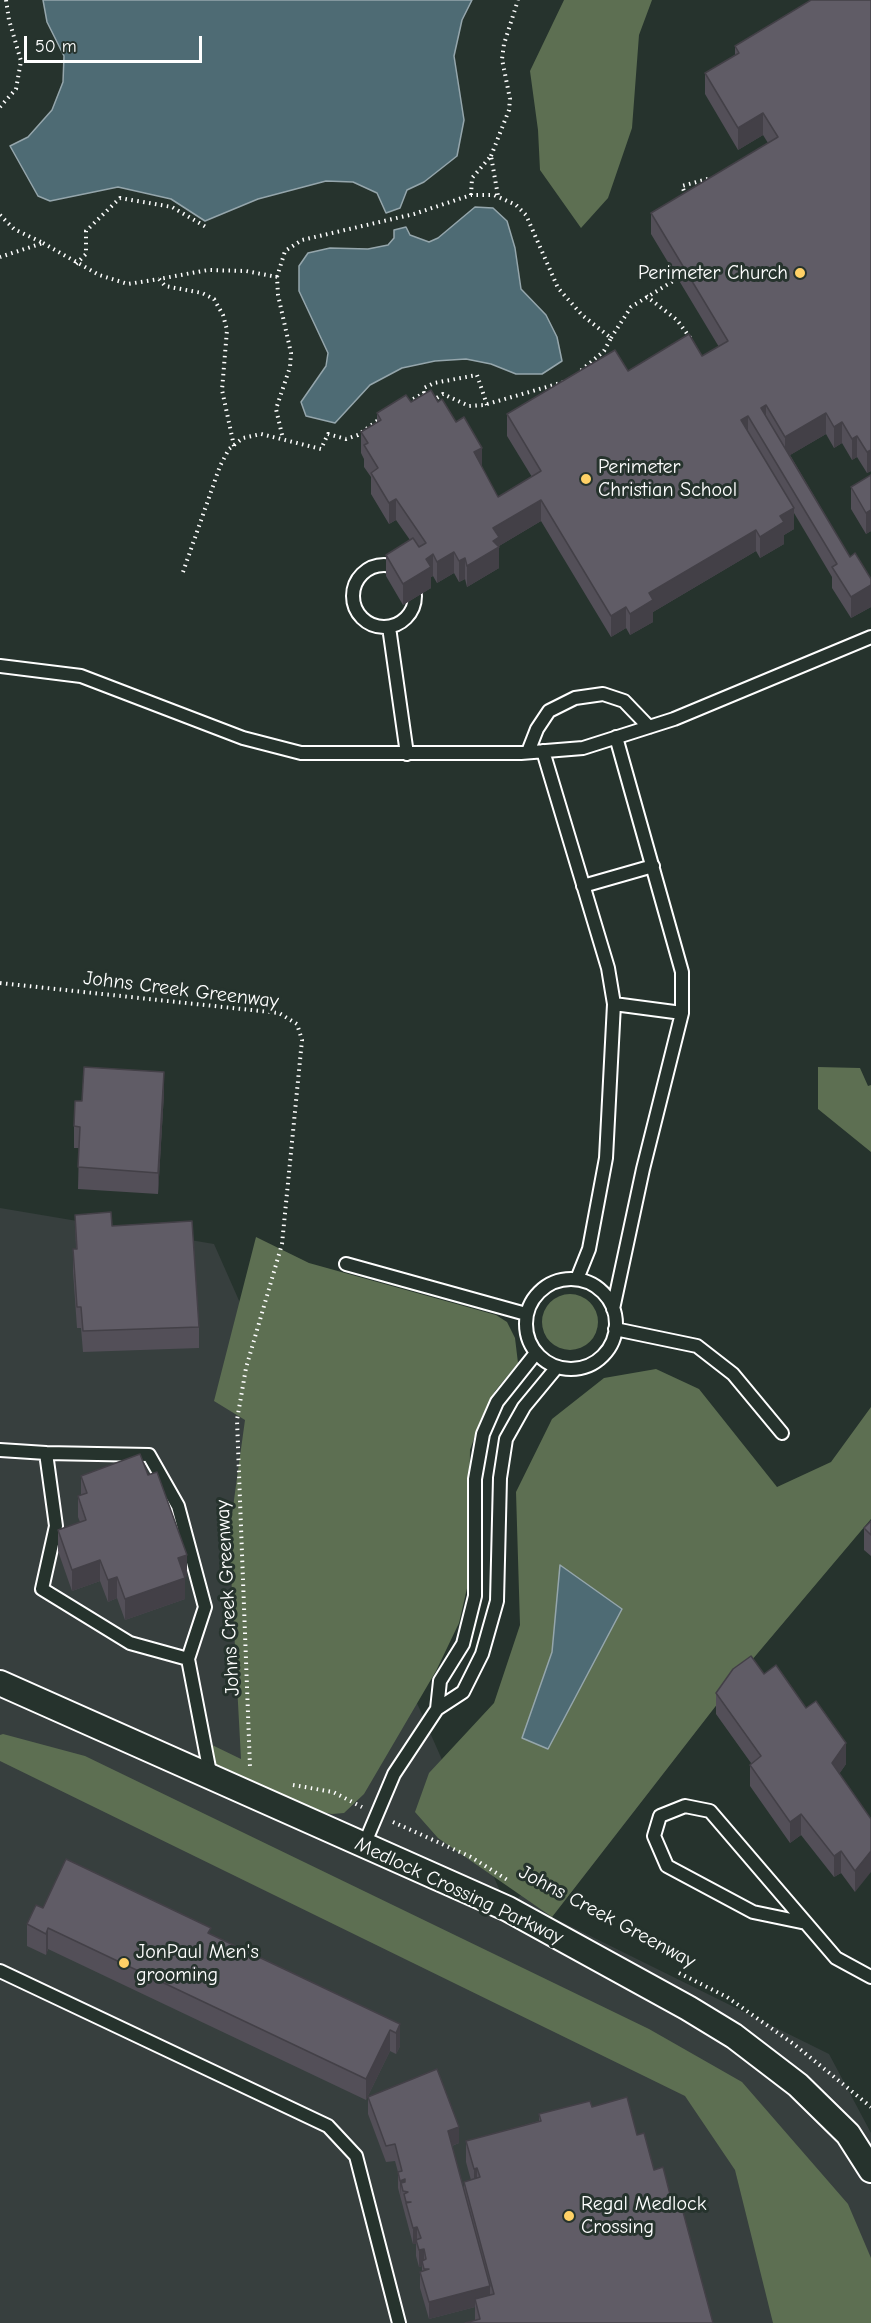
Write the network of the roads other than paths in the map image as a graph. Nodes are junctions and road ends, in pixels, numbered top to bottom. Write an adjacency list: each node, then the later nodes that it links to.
1 (389, 627): 1 (lane); 8 (lane)
2 (871, 637): 4 (lane)
3 (0, 666): 8 (lane)
4 (649, 727): 5 (lane); 7 (lane)
5 (616, 737): 6 (lane); 9 (lane)
6 (543, 751): 7 (lane); 10 (lane)
7 (528, 752): 8 (lane)
8 (407, 754)
9 (653, 866): 10 (lane); 12 (lane)
10 (584, 886): 11 (lane)
11 (614, 1004): 12 (lane); 14 (lane)
12 (682, 1013): 15 (lane)
13 (346, 1264): 16 (lane)
14 (577, 1279): 15 (lane); 16 (lane)
15 (613, 1309): 17 (lane)
16 (526, 1314): 18 (lane)
17 (615, 1329): 19 (lane); 20 (lane)
18 (536, 1353): 19 (lane); 25 (lane)
19 (557, 1367): 25 (lane)
20 (782, 1433)
21 (0, 1450): 22 (lane)
22 (46, 1453): 23 (lane); 23 (lane)
23 (188, 1659): 26 (lane)
24 (0, 1683): 26 (street, Medlock Crossing Parkway)
25 (437, 1708): 27 (lane)
26 (212, 1778): 27 (street, Medlock Crossing Parkway)
27 (364, 1845): 31 (street, Medlock Crossing Parkway)
28 (806, 1923): 28 (lane); 30 (lane)
29 (0, 1971): 32 (lane)
30 (871, 1977)
31 (871, 2170)
32 (399, 2323)

